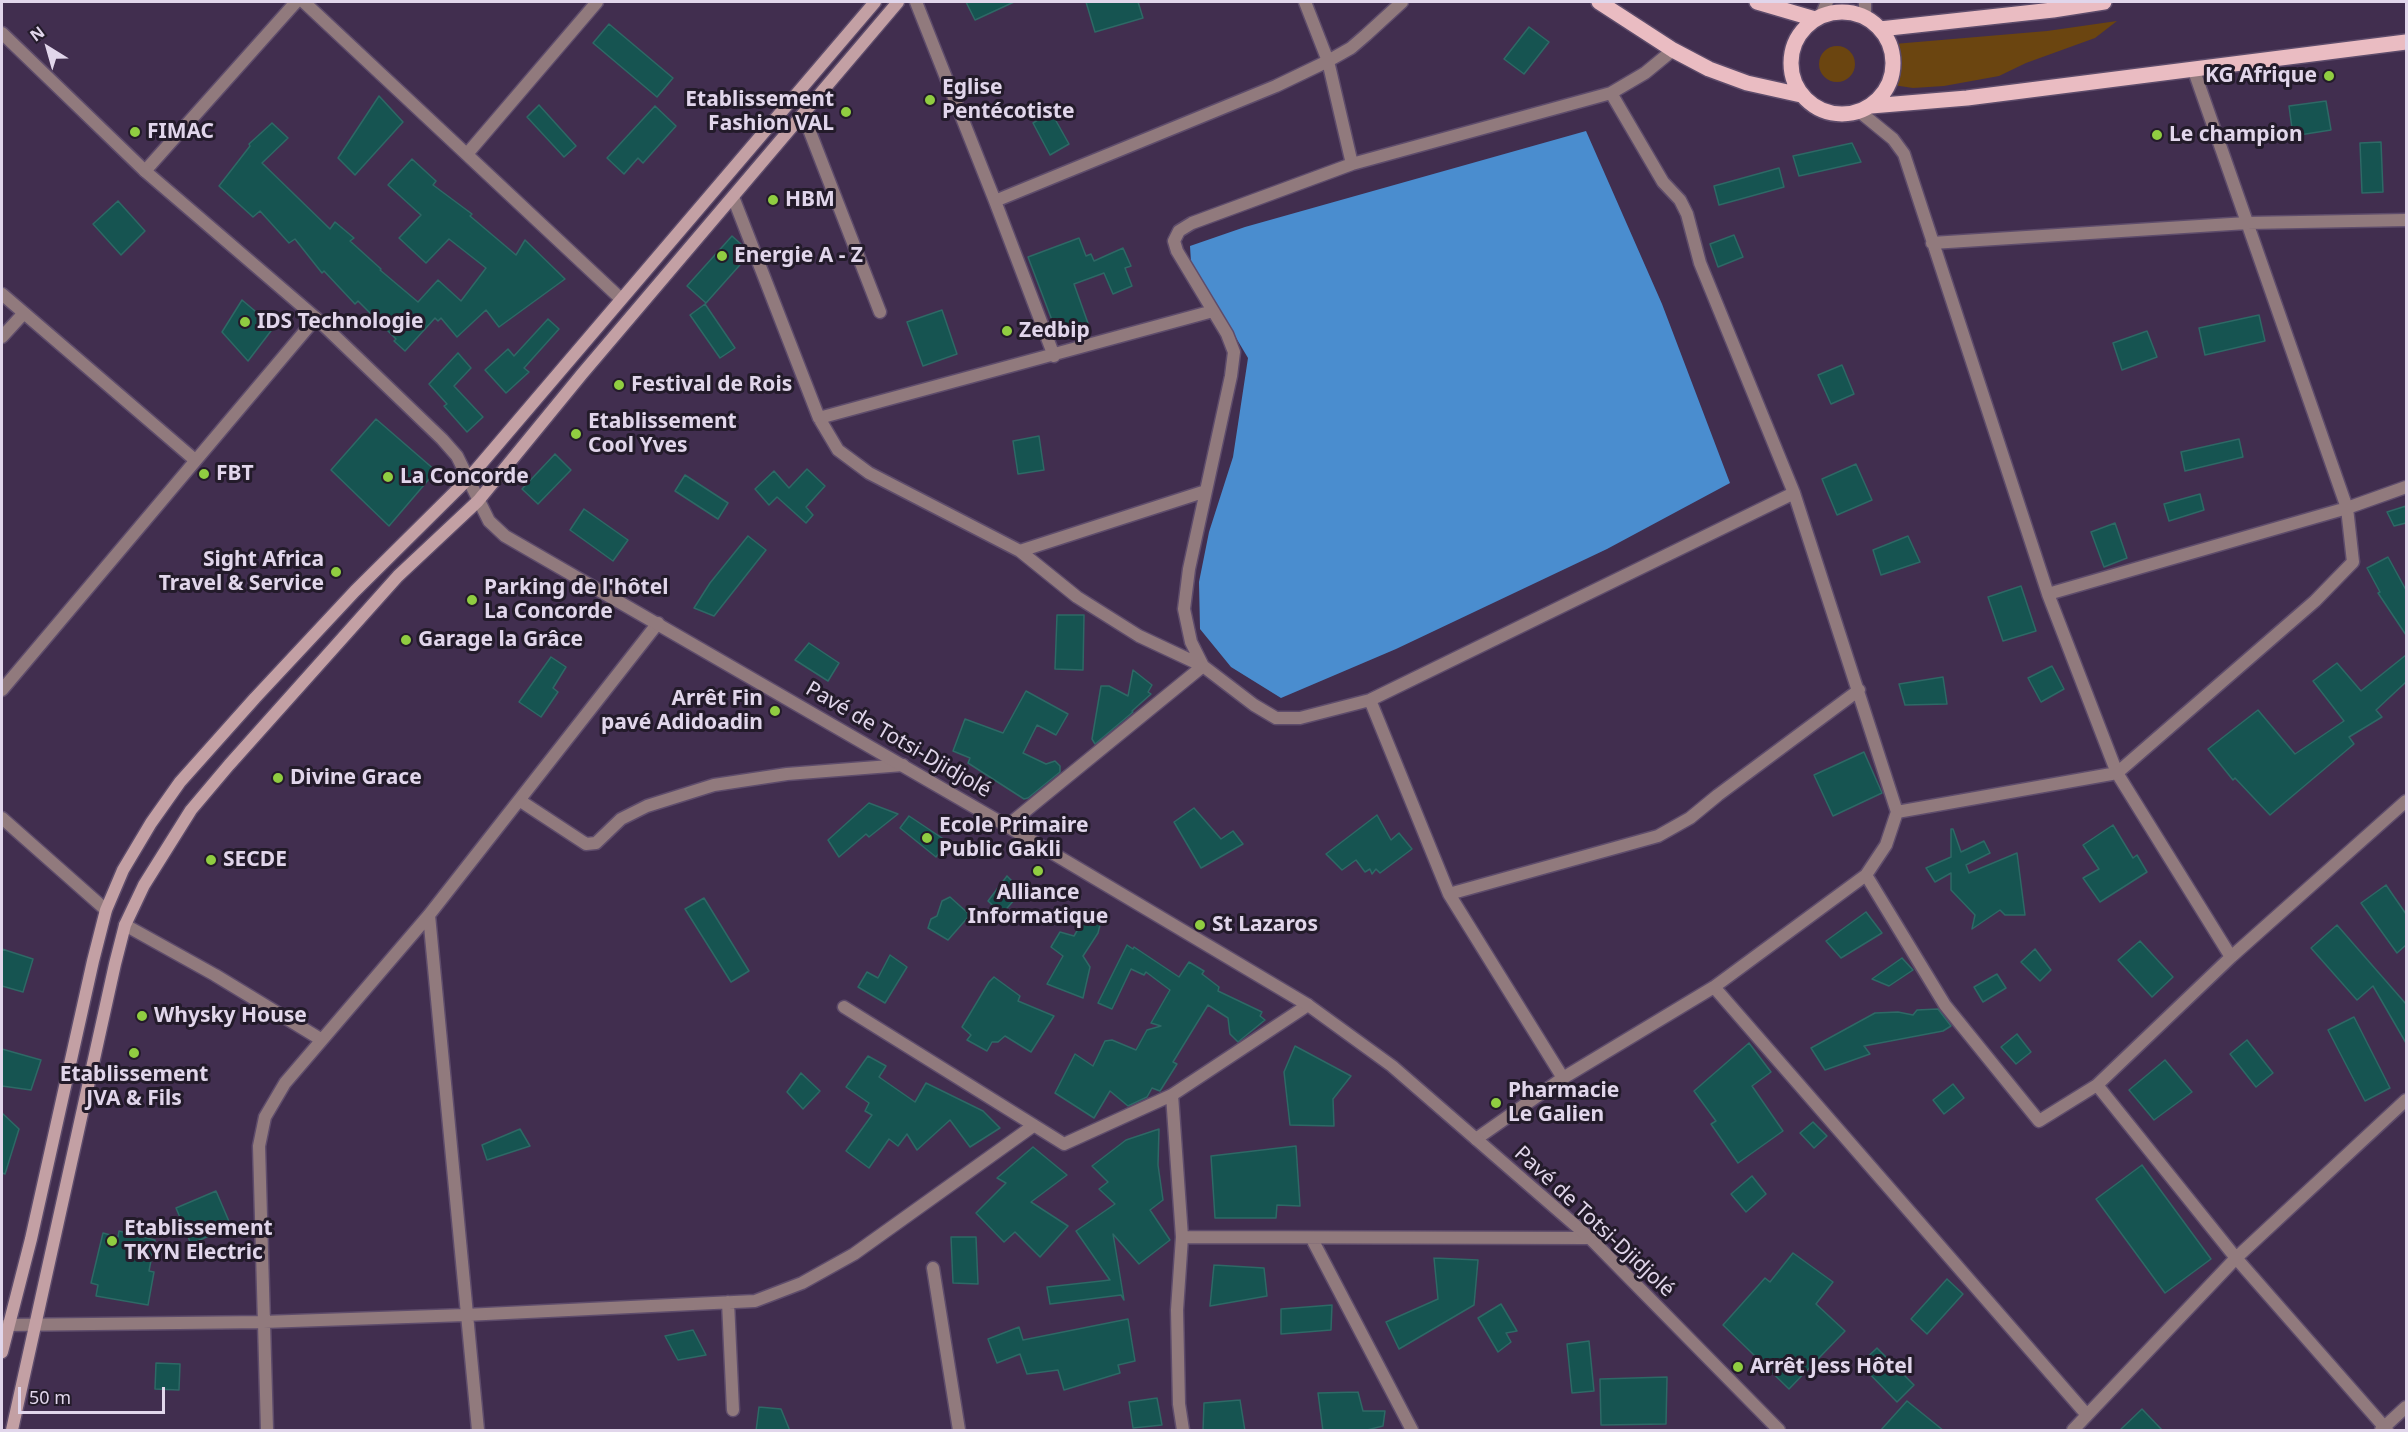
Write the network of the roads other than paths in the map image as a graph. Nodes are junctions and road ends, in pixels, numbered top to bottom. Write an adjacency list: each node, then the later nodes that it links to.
1 (296, 2): 26 (street)
2 (304, 2): 24 (street)
3 (597, 2): 24 (street)
4 (875, 2): 33 (main road)
5 (898, 2): 23 (main road)
6 (916, 2): 28 (street)
7 (1305, 2): 18 (street)
8 (1402, 2): 18 (street)
9 (1599, 2): 17 (main road)
10 (1757, 2): 13 (main road)
11 (2104, 2): 14 (main road)
12 (1865, 9): 13 (main road); 14 (main road)
13 (1821, 12): 21 (main road)
14 (1880, 29): 22 (main road)
15 (2, 33): 26 (street, Pavé de Totsi-Djidjolé)
16 (2406, 42): 19 (main road)
17 (1673, 50): 20 (street); 21 (main road)
18 (1328, 61): 25 (street); 28 (street)
19 (2193, 68): 22 (main road); 30 (street)
20 (1611, 93): 25 (street); 45 (street)
21 (1801, 95): 22 (main road)
22 (1865, 109): 31 (street)
23 (803, 114): 27 (main road); 34 (street)
24 (467, 154): 33 (street)
25 (1352, 164): 35 (street)
26 (145, 171): 37 (street, Pavé de Totsi-Djidjolé)
27 (733, 198): 40 (street); 46 (main road)
28 (995, 201): 39 (street)
29 (2406, 220): 30 (street)
30 (2247, 223): 31 (street); 47 (street)
31 (1932, 243): 49 (street)
32 (2, 294): 36 (street)
33 (620, 298): 42 (main road)
34 (880, 312)
35 (1214, 312): 39 (street); 44 (street)
36 (23, 314): 38 (street); 41 (street)
37 (316, 318): 41 (street); 42 (street, Pavé de Totsi-Djidjolé)
38 (2, 337)
39 (1054, 356): 40 (street)
40 (819, 418): 48 (street)
41 (195, 460): 52 (street)
42 (469, 478): 46 (street, Pavé de Totsi-Djidjolé); 64 (main road)
43 (2406, 487): 47 (street)
44 (1206, 491): 48 (street); 51 (street)
45 (1794, 493): 53 (street); 54 (street)
46 (478, 501): 50 (street, Pavé de Totsi-Djidjolé); 66 (main road)
47 (2347, 508): 49 (street); 56 (street)
48 (1020, 551): 51 (street)
49 (2048, 594): 56 (street)
50 (657, 623): 55 (street, Pavé de Totsi-Djidjolé); 57 (street)
51 (1203, 666): 54 (street); 61 (street)
52 (2, 690)
53 (1859, 690): 59 (street); 63 (street)
54 (1370, 700): 63 (street)
55 (903, 765): 57 (street); 61 (street, Pavé de Totsi-Djidjolé)
56 (2117, 773): 59 (street); 67 (street)
57 (519, 800): 65 (street)
58 (2406, 801): 67 (street)
59 (1897, 812): 62 (street)
60 (2, 818): 64 (street)
61 (1007, 826): 69 (street, Pavé de Totsi-Djidjolé)
62 (1866, 875): 68 (street); 73 (street)
63 (1449, 894): 72 (street)
64 (106, 910): 86 (main road)
65 (429, 915): 71 (street); 84 (street)
66 (125, 925): 71 (street); 87 (main road)
67 (2231, 957): 73 (street)
68 (1714, 987): 72 (street); 91 (street)
69 (1308, 1005): 74 (street); 77 (street, Pavé de Totsi-Djidjolé)
70 (844, 1007): 76 (street)
71 (322, 1040): 85 (street)
72 (1563, 1078): 77 (street)
73 (2097, 1085): 81 (street)
74 (1172, 1095): 76 (street); 78 (street)
75 (2406, 1100): 81 (street)
76 (1033, 1126): 83 (street)
77 (1476, 1139): 79 (street, Pavé de Totsi-Djidjolé)
78 (1182, 1237): 80 (street); 97 (street)
79 (1590, 1238): 80 (street); 99 (street, Pavé de Totsi-Djidjolé)
80 (1312, 1239): 98 (street)
81 (2236, 1258): 91 (street); 92 (street)
82 (933, 1268): 96 (street)
83 (728, 1302): 84 (street); 90 (street)
84 (465, 1316): 85 (street); 95 (street)
85 (263, 1322): 87 (street); 94 (street)
86 (7, 1325): 87 (street); 88 (main road)
87 (35, 1325): 93 (main road)
88 (2, 1352)
89 (2406, 1407): 92 (street)
90 (733, 1410)
91 (2087, 1415): 100 (street)
92 (2384, 1430)
93 (12, 1431)
94 (267, 1431)
95 (478, 1431)
96 (959, 1431)
97 (1183, 1431)
98 (1412, 1431)
99 (1779, 1431)
100 (2073, 1431)

